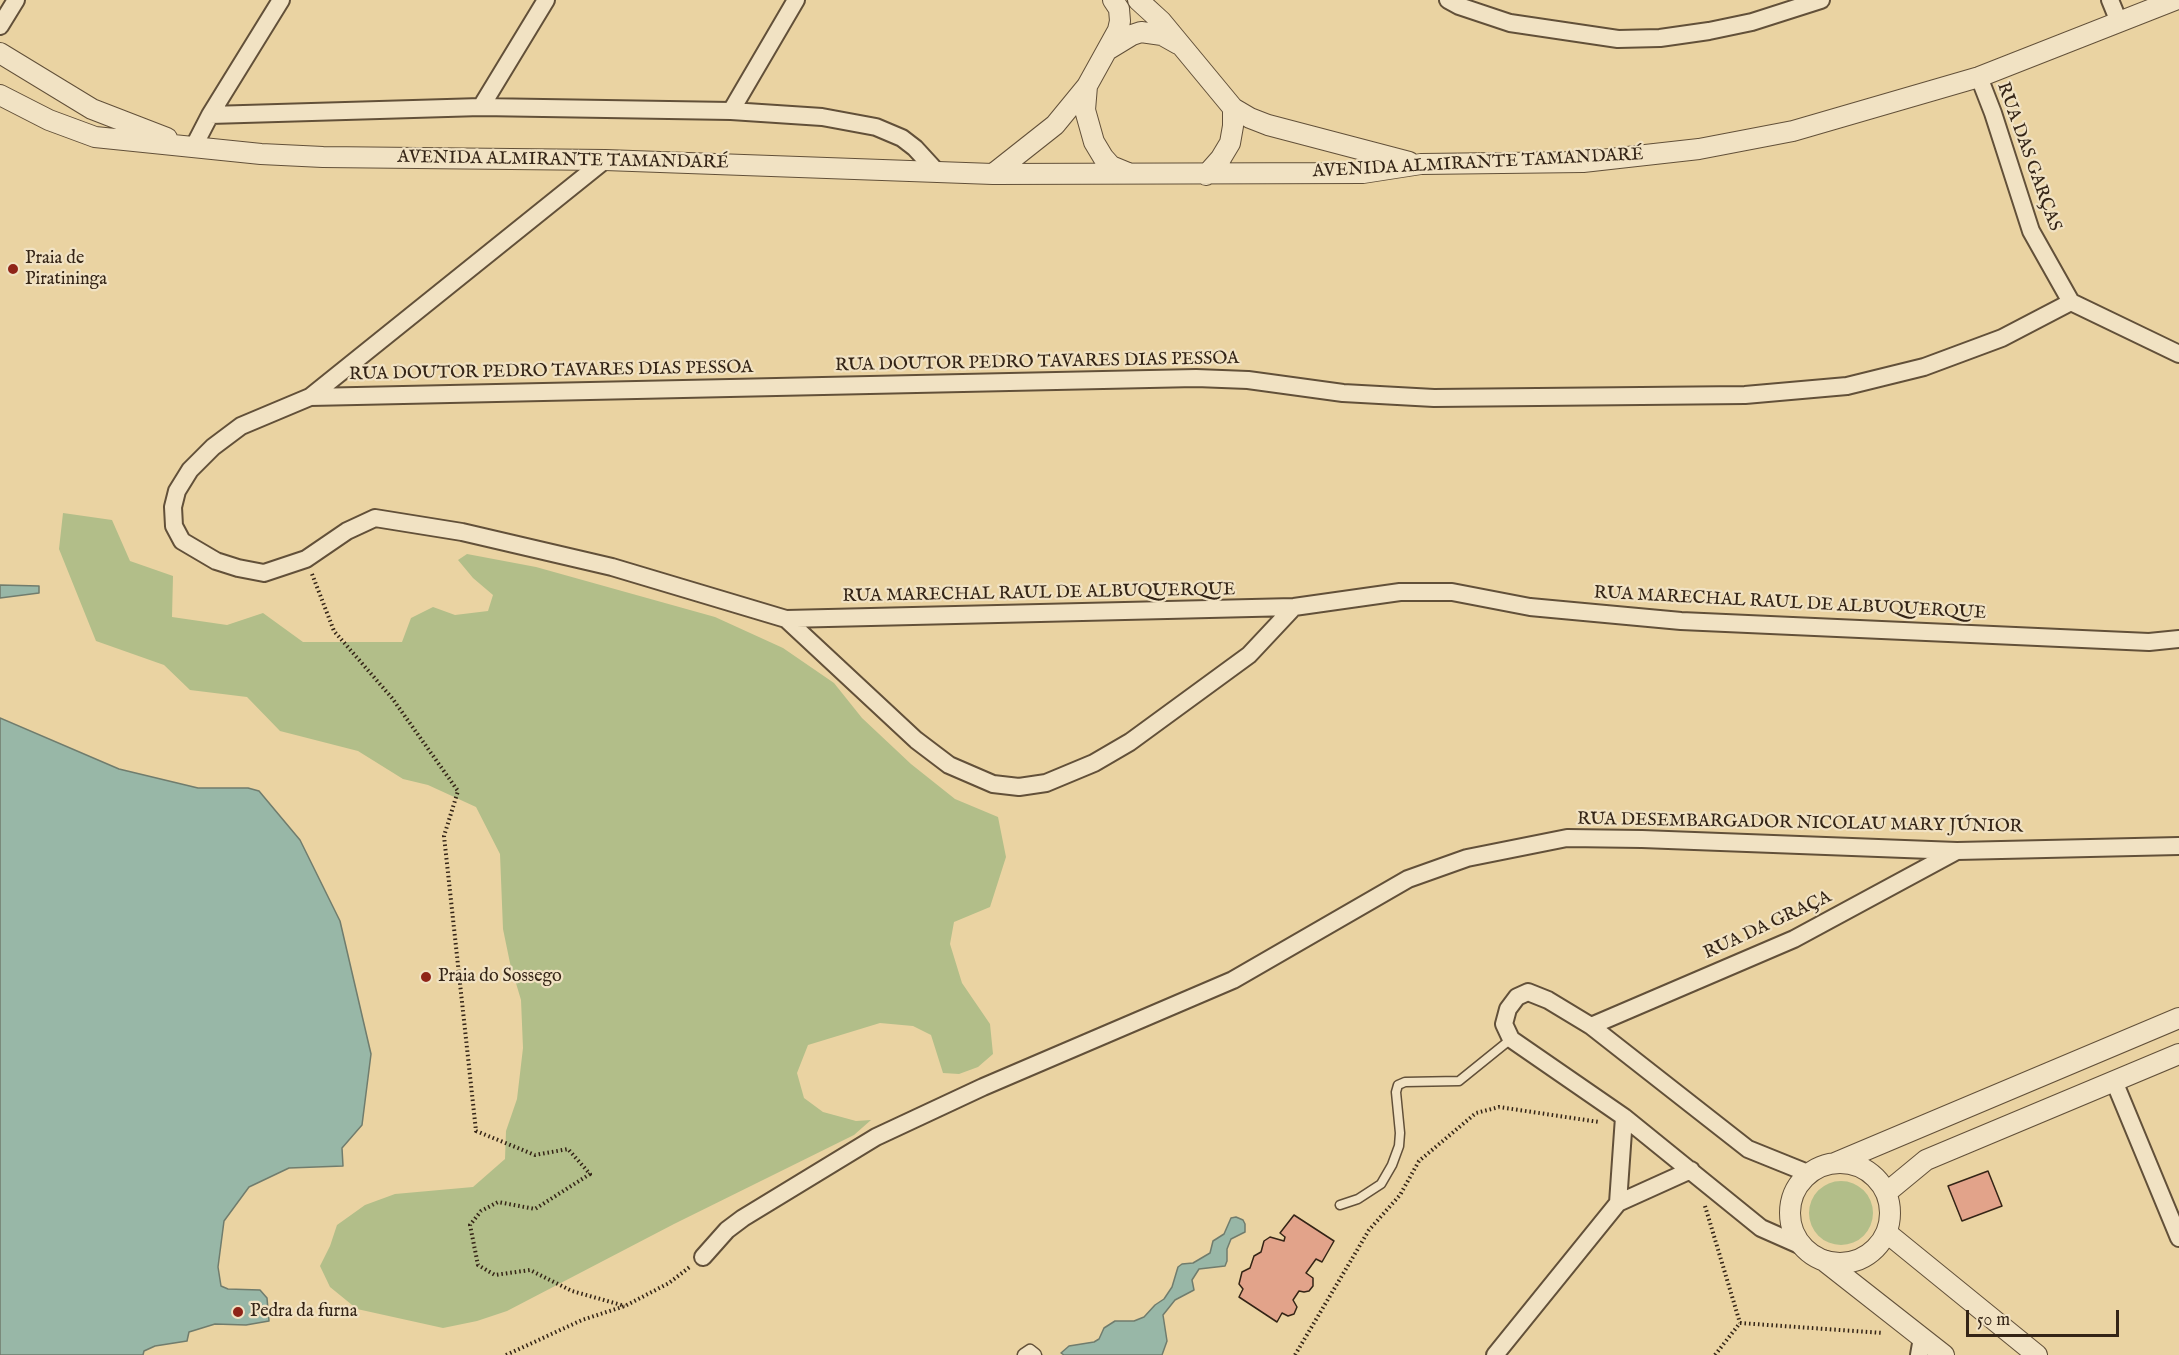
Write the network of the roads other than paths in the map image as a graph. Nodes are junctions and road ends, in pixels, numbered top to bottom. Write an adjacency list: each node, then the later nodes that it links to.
1 (16, 0): 12 (street)
2 (281, 0): 22 (street)
3 (546, 0): 19 (street)
4 (796, 0): 21 (street)
5 (1113, 0): 14 (street)
6 (1138, 0): 13 (street)
7 (1448, 0): 8 (street)
8 (1821, 0)
9 (2110, 0): 11 (street)
10 (2175, 0): 11 (street, AVENIDA ALMIRANTE TAMANDARÉ)
11 (2119, 22): 16 (street, AVENIDA ALMIRANTE TAMANDARÉ)
12 (0, 26)
13 (1184, 48): 14 (street); 20 (street)
14 (1109, 49): 17 (street)
15 (0, 53): 23 (street, AVENIDA ALMIRANTE TAMANDARÉ)
16 (1979, 77): 25 (street, AVENIDA ALMIRANTE TAMANDARÉ); 30 (street, RUA DAS GARÇAS)
17 (1087, 86): 27 (street); 28 (street)
18 (0, 95): 23 (street, AVENIDA ALMIRANTE TAMANDARÉ)
19 (481, 107): 21 (street); 22 (street)
20 (1233, 108): 25 (street); 29 (street)
21 (731, 111): 26 (street)
22 (210, 115): 23 (street)
23 (192, 146): 24 (street, AVENIDA ALMIRANTE TAMANDARÉ)
24 (605, 160): 26 (street, AVENIDA ALMIRANTE TAMANDARÉ); 32 (street, RUA MARECHAL RAUL DE ALBUQUERQUE)
25 (1421, 164): 29 (street, AVENIDA ALMIRANTE TAMANDARÉ)
26 (937, 172): 27 (street, AVENIDA ALMIRANTE TAMANDARÉ)
27 (993, 174): 28 (street, AVENIDA ALMIRANTE TAMANDARÉ)
28 (1131, 174): 29 (street, AVENIDA ALMIRANTE TAMANDARÉ)
29 (1206, 175)
30 (2072, 302): 31 (street); 32 (street, RUA DOUTOR PEDRO TAVARES DIAS PESSOA)
31 (2179, 354)
32 (310, 397): 34 (street, RUA MARECHAL RAUL DE ALBUQUERQUE)
33 (1293, 607): 34 (street, RUA MARECHAL RAUL DE ALBUQUERQUE); 34 (street, RUA MARECHAL RAUL DE ALBUQUERQUE); 35 (street, RUA MARECHAL RAUL DE ALBUQUERQUE)
34 (786, 619)
35 (2179, 639)
36 (2179, 846): 37 (street, RUA DESEMBARGADOR NICOLAU MARY JÚNIOR)
37 (1957, 851): 39 (street, RUA DA GRAÇA); 53 (street, RUA DESEMBARGADOR NICOLAU MARY JÚNIOR)
38 (2179, 1018): 44 (street)
39 (1591, 1026): 40 (street); 46 (street)
40 (1511, 1039): 43 (street); 49 (lane)
41 (2179, 1054): 42 (street)
42 (2114, 1081): 47 (street); 51 (street)
43 (1623, 1121): 45 (street); 48 (street)
44 (1835, 1164): 46 (street); 47 (street)
45 (1693, 1172): 48 (street); 52 (street)
46 (1810, 1174): 52 (street)
47 (1886, 1193): 50 (street)
48 (1618, 1203): 58 (street)
49 (1340, 1205)
50 (1887, 1233): 54 (street); 60 (street)
51 (2179, 1238)
52 (1804, 1247): 54 (street)
53 (703, 1257)
54 (1823, 1260): 55 (street)
55 (1920, 1343): 59 (street)
56 (1024, 1355): 57 (street)
57 (1035, 1355)
58 (1495, 1355)
59 (1944, 1355)
60 (2037, 1355)

